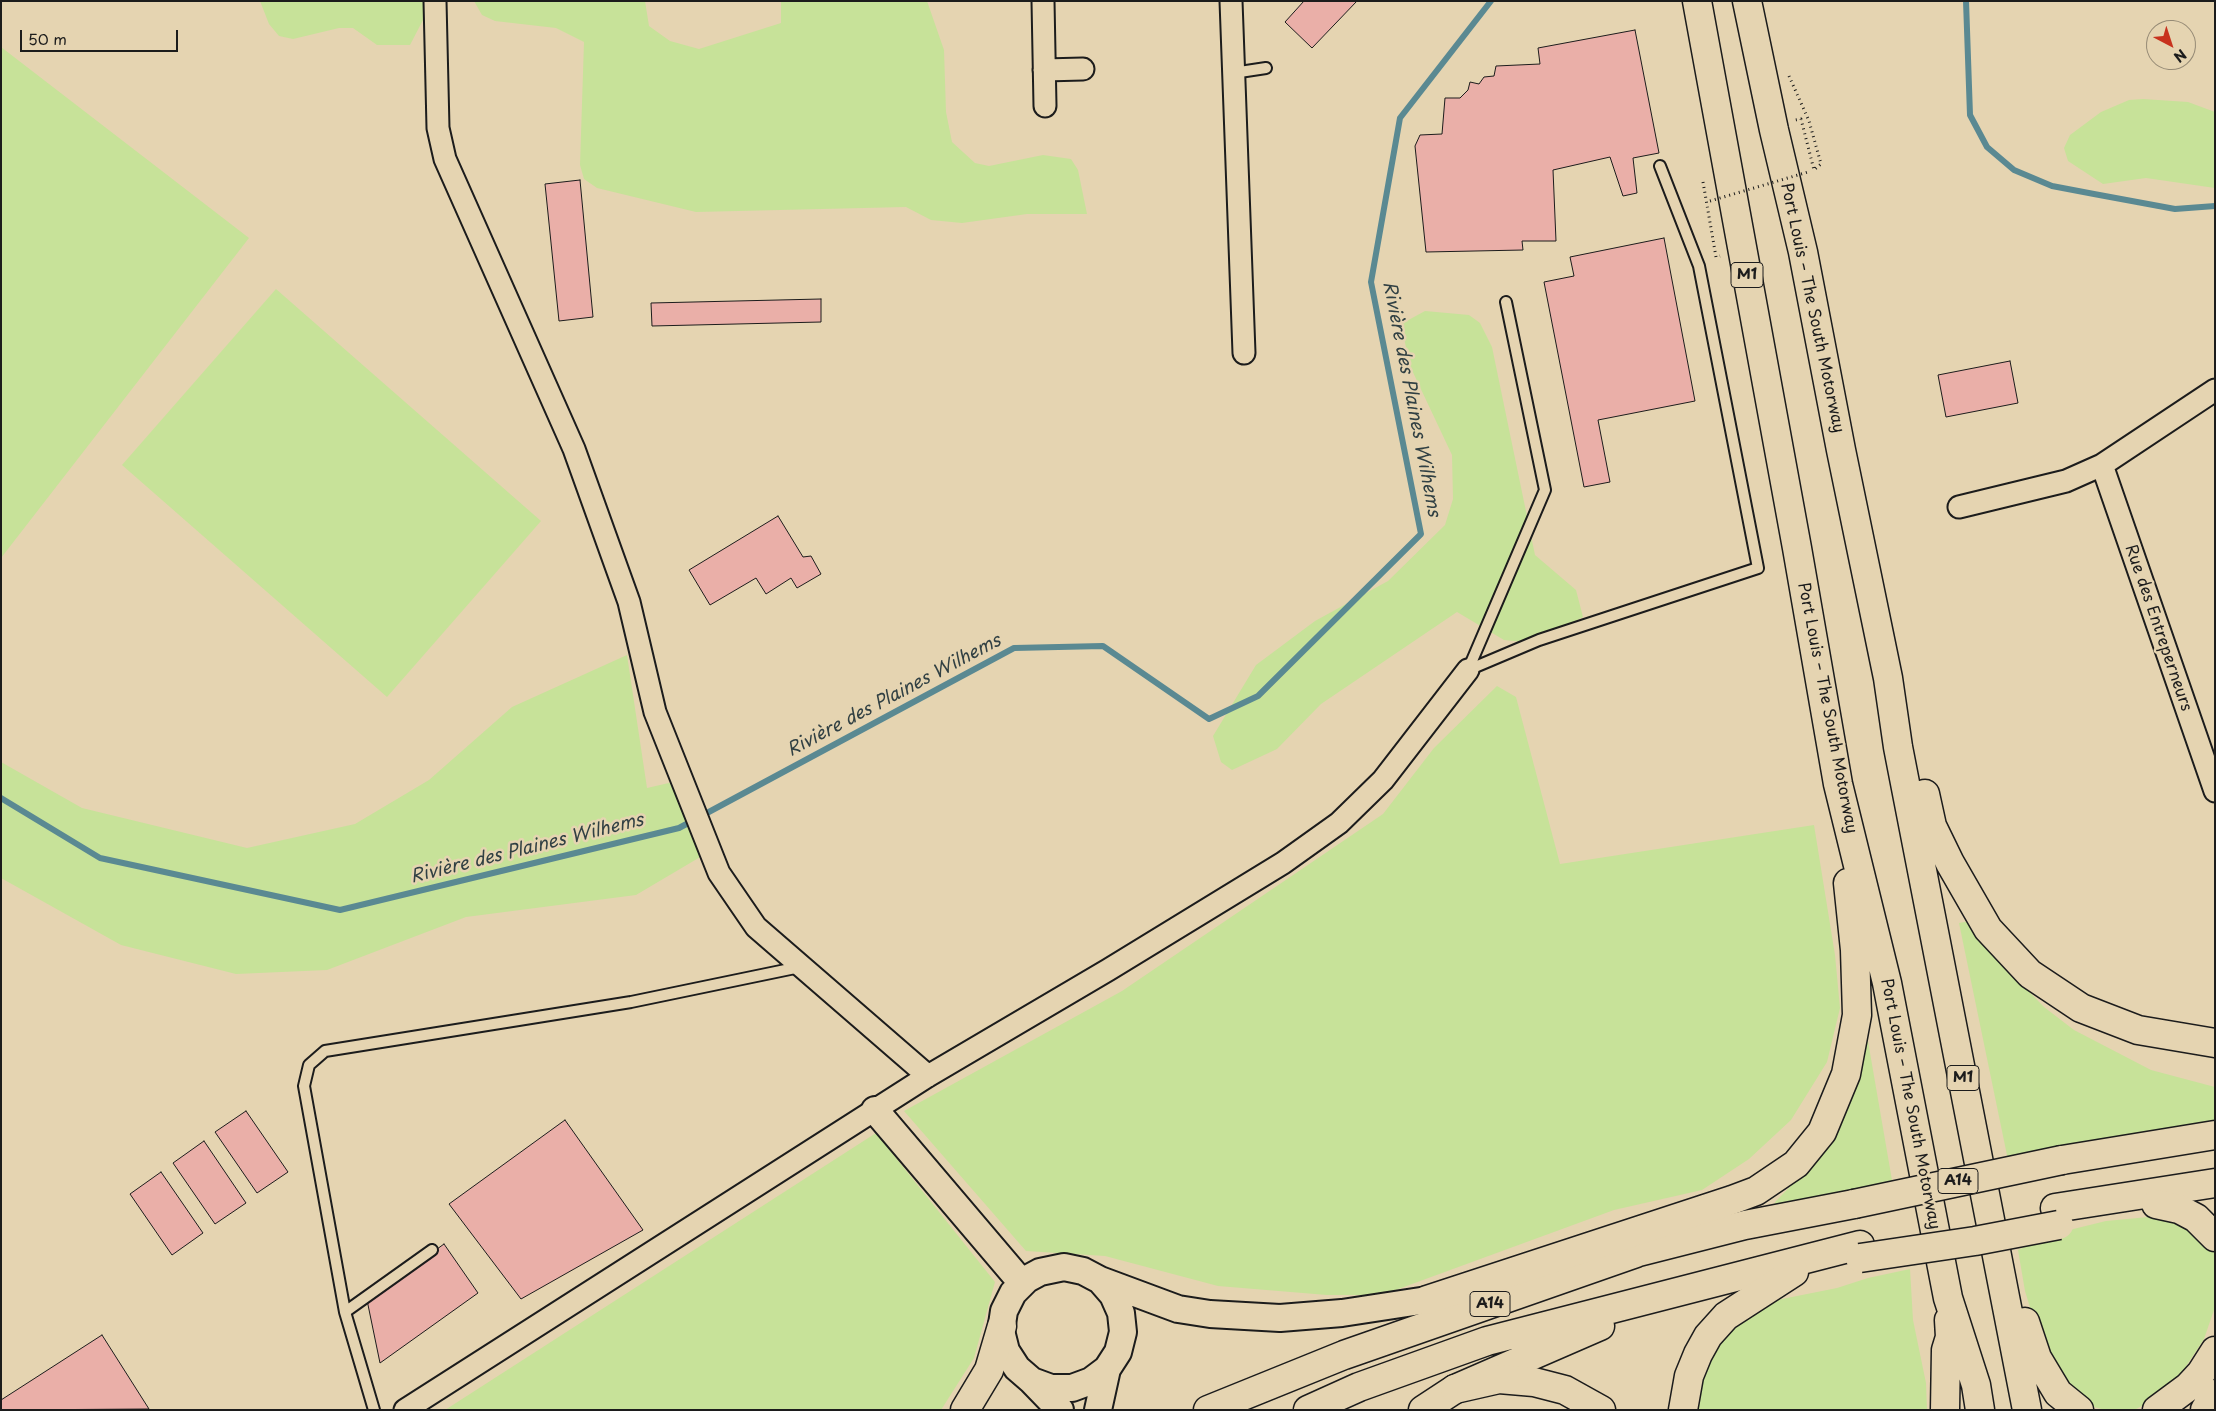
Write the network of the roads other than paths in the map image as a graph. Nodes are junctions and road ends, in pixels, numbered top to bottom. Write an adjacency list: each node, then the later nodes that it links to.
1 (435, 1): 22 (street)
2 (1043, 1): 8 (street)
3 (1231, 1): 9 (street)
4 (1697, 1): 19 (main road, Port Louis – The South Motorway / M1)
5 (1747, 1): 18 (main road, Port Louis – The South Motorway / M1)
6 (1266, 68): 9 (lane)
7 (1083, 69): 8 (street)
8 (1044, 70): 10 (street)
9 (1234, 73): 13 (street)
10 (1045, 106)
11 (1660, 166): 17 (lane)
12 (1506, 302): 17 (lane)
13 (1244, 353)
14 (2215, 390): 15 (street)
15 (2102, 465): 16 (street); 20 (street, Rue des Entreperneurs)
16 (1959, 507)
17 (1468, 670): 24 (street)
18 (1888, 678): 21 (main road, Port Louis – The South Motorway / M1); 23 (main road)
19 (1838, 784): 39 (main road, Port Louis – The South Motorway / M1); 40 (main road)
20 (2215, 791)
21 (1935, 937): 61 (main road, Port Louis – The South Motorway / M1); 62 (main road)
22 (802, 966): 24 (street); 42 (lane)
23 (2215, 1043)
24 (928, 1076): 25 (street)
25 (875, 1110): 37 (street); 50 (street)
26 (2215, 1135): 34 (main road, A14, bridge)
27 (2215, 1183): 30 (main road)
28 (2215, 1190): 29 (main road)
29 (2156, 1204): 30 (main road); 31 (main road)
30 (2057, 1217): 33 (main road, bridge)
31 (2215, 1237)
32 (432, 1250): 42 (lane)
33 (1860, 1251): 35 (main road); 41 (main road, A14)
34 (1636, 1253): 40 (main road); 54 (main road, A14)
35 (1794, 1272): 38 (main road); 58 (main road)
36 (1100, 1280): 37 (street); 40 (street); 45 (street)
37 (1022, 1284): 43 (street)
38 (1736, 1287): 41 (main road); 47 (main road)
39 (1948, 1298): 59 (main road); 60 (main road, Port Louis – The South Motorway / M1)
40 (1427, 1300)
41 (1609, 1308): 55 (main road, A14)
42 (345, 1312): 49 (lane)
43 (1002, 1326): 46 (street); 51 (main road)
44 (2215, 1351): 63 (main road)
45 (1107, 1368): 46 (street); 53 (street)
46 (1032, 1381): 52 (street)
47 (1455, 1389): 56 (main road); 57 (main road)
48 (2215, 1394): 64 (main road)
49 (374, 1410)
50 (405, 1410)
51 (964, 1410)
52 (1060, 1410)
53 (1098, 1410)
54 (1208, 1410)
55 (1308, 1410)
56 (1423, 1410)
57 (1601, 1410)
58 (1683, 1410)
59 (1945, 1410)
60 (1980, 1410)
61 (2027, 1410)
62 (2079, 1410)
63 (2157, 1410)
64 (2205, 1410)

